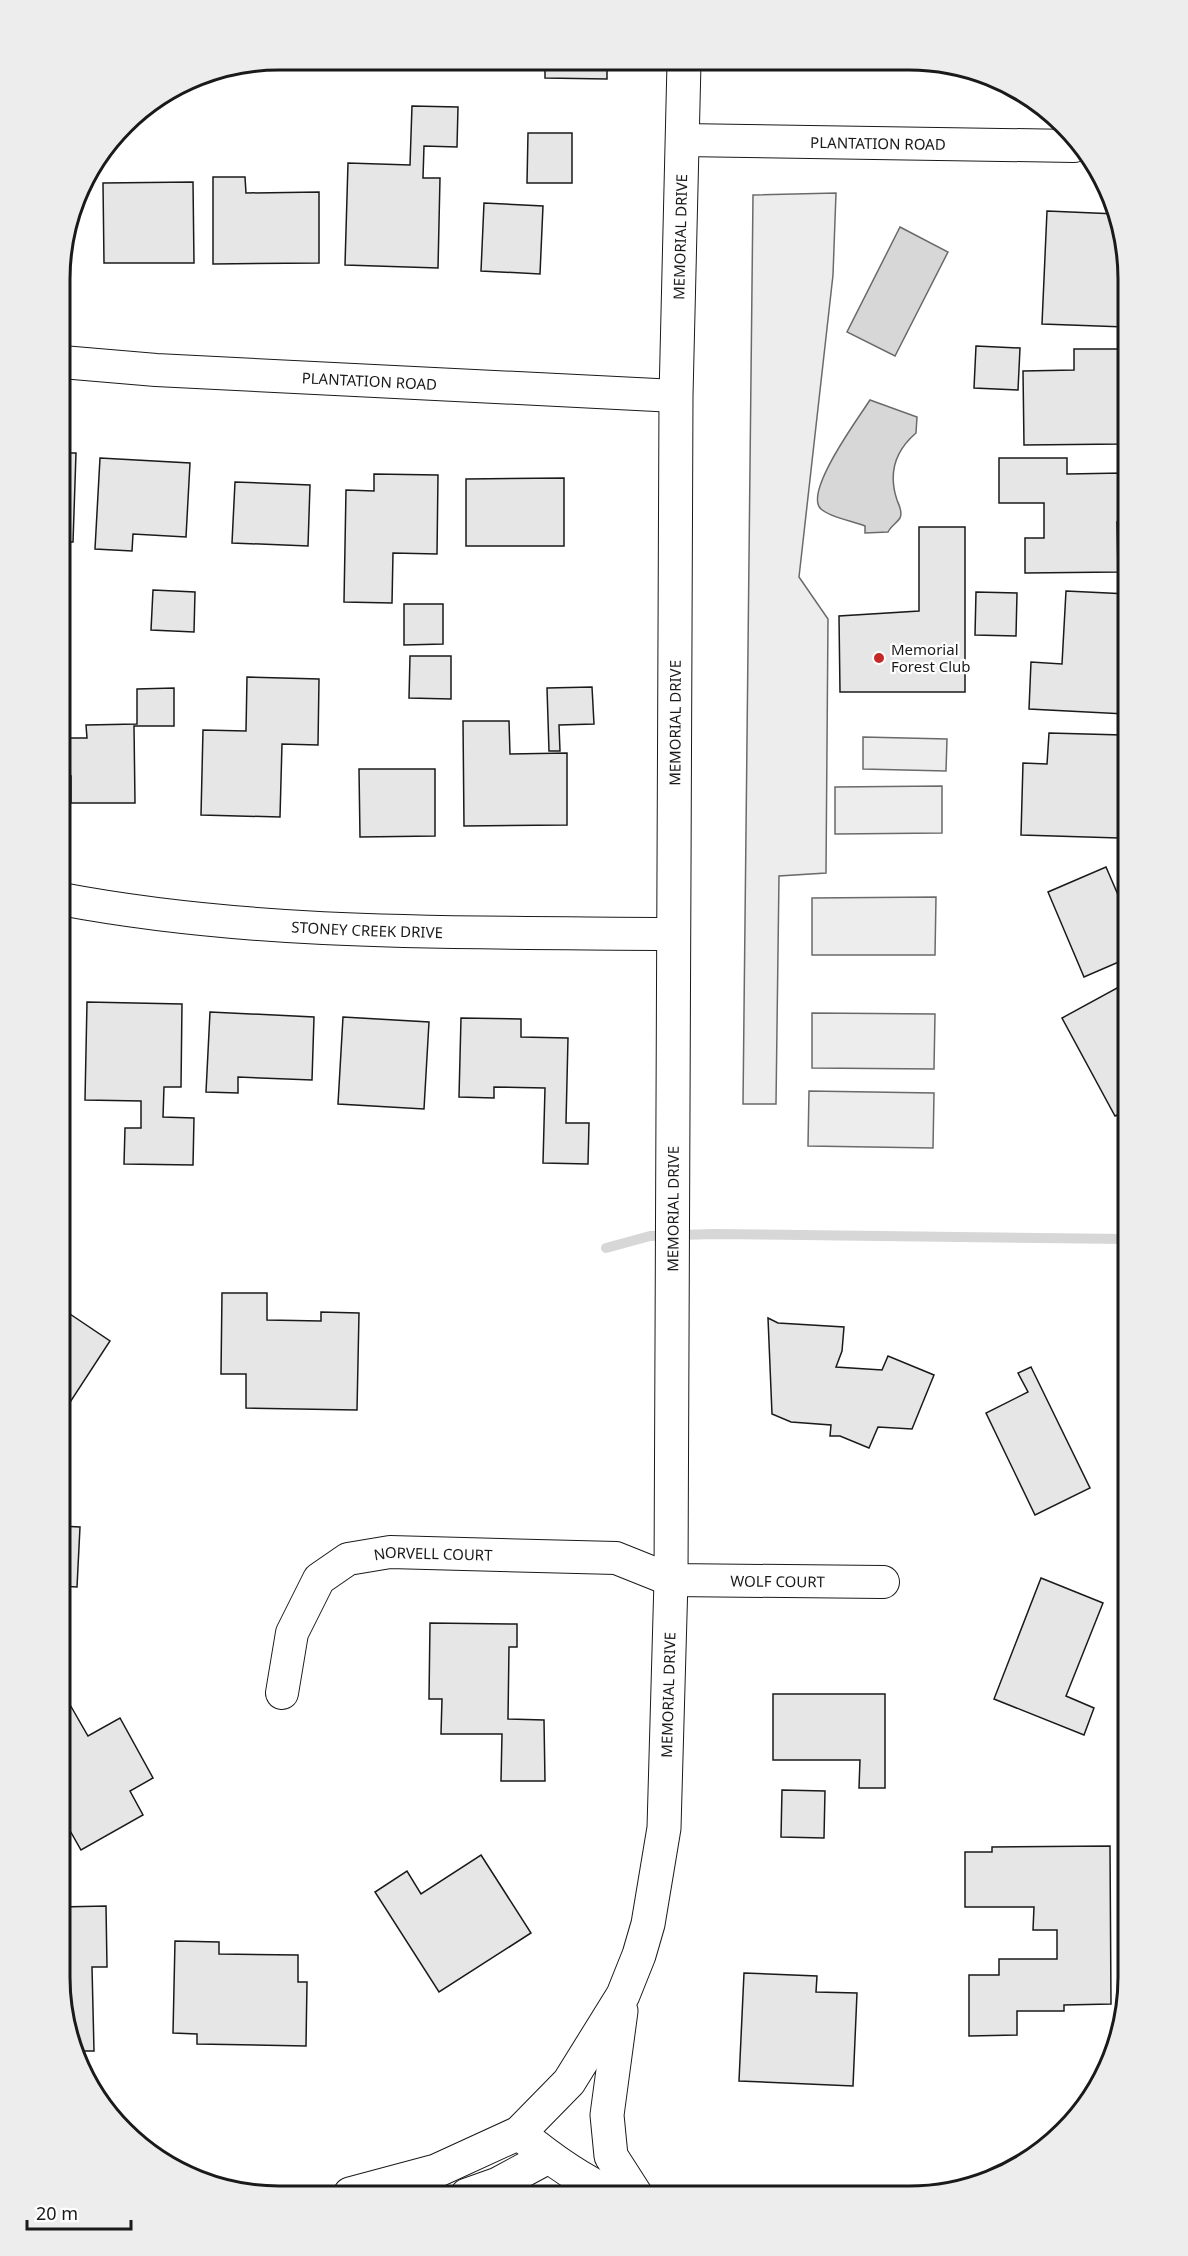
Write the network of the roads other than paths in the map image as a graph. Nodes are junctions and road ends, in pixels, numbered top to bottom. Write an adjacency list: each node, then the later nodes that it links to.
1 (684, 70): 2 (street, MEMORIAL DRIVE)
2 (682, 140): 3 (street, PLANTATION ROAD); 5 (street, MEMORIAL DRIVE)
3 (1069, 146)
4 (70, 364): 5 (street, PLANTATION ROAD)
5 (676, 396): 7 (street, MEMORIAL DRIVE)
6 (70, 900): 7 (street, STONEY CREEK DRIVE)
7 (674, 934): 8 (street, MEMORIAL DRIVE)
8 (671, 1580): 9 (street, WOLF COURT); 10 (street, NORVELL COURT); 11 (street, MEMORIAL DRIVE)
9 (883, 1582)
10 (282, 1693)
11 (623, 1995): 12 (street, MEMORIAL DRIVE); 17 (street)
12 (519, 2133): 13 (street); 14 (street, MEMORIAL DRIVE)
13 (548, 2157): 15 (street); 16 (street)
14 (380, 2186)
15 (492, 2186)
16 (593, 2186)
17 (630, 2186)

